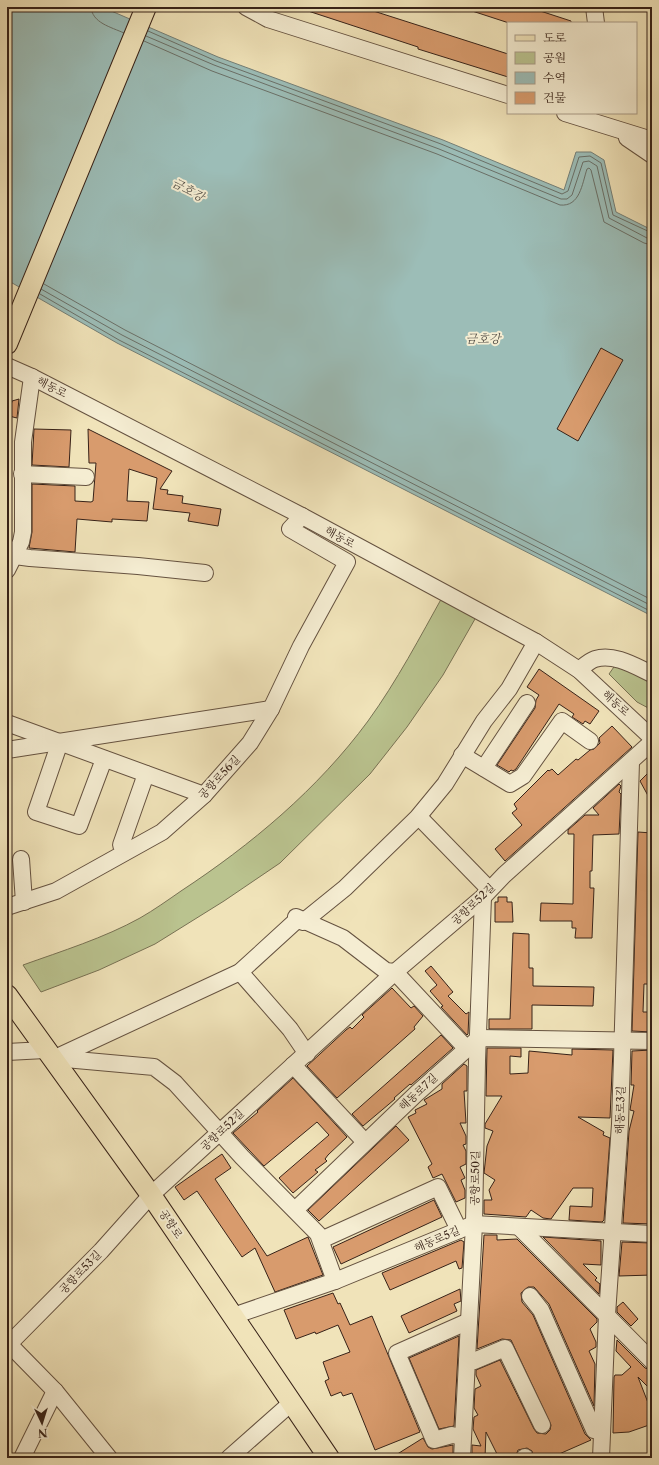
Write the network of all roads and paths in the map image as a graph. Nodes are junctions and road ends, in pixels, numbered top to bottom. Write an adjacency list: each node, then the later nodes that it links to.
1 (146, 7): 10 (main road)
2 (247, 7): 5 (street)
3 (594, 7): 4 (street)
4 (596, 22)
5 (507, 95)
6 (571, 114): 7 (street)
7 (603, 119): 8 (street); 9 (street)
8 (652, 140)
9 (652, 155)
10 (11, 336)
11 (7, 366): 12 (street, 해동로)
12 (32, 377): 13 (street); 15 (street, 해동로)
13 (22, 474): 14 (street); 16 (street)
14 (86, 476)
15 (302, 516): 19 (street, 해동로); 23 (street, 공항로56길)
16 (15, 556): 17 (street); 18 (street)
17 (7, 570)
18 (205, 573)
19 (536, 642): 20 (street, 해동로); 30 (street)
20 (579, 670): 21 (street); 25 (street, 해동로)
21 (652, 674)
22 (527, 702): 33 (street)
23 (271, 710): 27 (street); 35 (street, 공항로56길)
24 (7, 723): 27 (street)
25 (652, 738)
26 (590, 741): 33 (street)
27 (60, 742): 29 (street); 31 (street); 31 (street)
28 (652, 742): 32 (street, 공항로52길)
29 (7, 750)
30 (462, 755): 33 (street); 36 (street)
31 (104, 759): 34 (street)
32 (631, 762): 39 (street, 공항로52길); 47 (street, 해동로3길)
33 (484, 768)
34 (146, 774): 35 (street); 37 (street)
35 (204, 795): 40 (street, 공항로56길)
36 (419, 817): 39 (street); 42 (street)
37 (122, 845)
38 (21, 859): 40 (street)
39 (486, 893): 44 (street, 공항로52길); 46 (street, 공항로50길)
40 (24, 902): 41 (street, 공항로56길)
41 (7, 908)
42 (298, 919): 43 (street); 44 (street)
43 (240, 972): 52 (street); 54 (street)
44 (395, 972): 49 (street); 52 (street, 공항로52길)
45 (7, 995): 50 (main road, 공항로)
46 (478, 1038): 47 (street); 49 (street, 해동로7길); 58 (street, 공항로50길)
47 (621, 1040): 48 (street); 61 (street, 해동로3길)
48 (652, 1042)
49 (466, 1048): 55 (street, 해동로7길)
50 (45, 1050): 51 (street); 56 (main road, 공항로)
51 (7, 1052)
52 (307, 1054): 53 (street, 공항로52길)
53 (293, 1065): 54 (street, 공항로52길); 55 (street)
54 (219, 1132): 56 (street, 공항로52길); 57 (street)
55 (365, 1142): 57 (street, 해동로7길)
56 (151, 1195): 67 (main road, 공항로); 69 (street, 공항로53길)
57 (294, 1210): 63 (street)
58 (474, 1224): 59 (street, 해동로5길); 60 (street, 해동로5길); 68 (street, 공항로50길)
59 (519, 1227): 61 (street, 해동로5길); 66 (street)
60 (459, 1230): 63 (street); 64 (street, 해동로5길)
61 (613, 1233): 62 (street, 해동로5길); 66 (street, 해동로3길)
62 (652, 1234)
63 (321, 1240): 64 (street)
64 (336, 1282): 67 (street, 해동로5길)
65 (530, 1296): 75 (street)
66 (608, 1315): 71 (street); 75 (street, 해동로3길)
67 (233, 1316): 73 (main road, 공항로)
68 (469, 1322): 70 (street, 공항로50길); 76 (street)
69 (8, 1344): 72 (street)
70 (467, 1361): 74 (street); 76 (street, 공항로50길)
71 (652, 1361)
72 (55, 1391): 77 (street); 78 (street)
73 (290, 1404): 79 (street); 80 (main road, 공항로)
74 (542, 1425)
75 (602, 1431): 82 (street, 해동로3길)
76 (463, 1437): 81 (street, 공항로50길)
77 (22, 1458)
78 (109, 1458)
79 (228, 1458)
80 (329, 1458)
81 (462, 1458)
82 (601, 1458)

